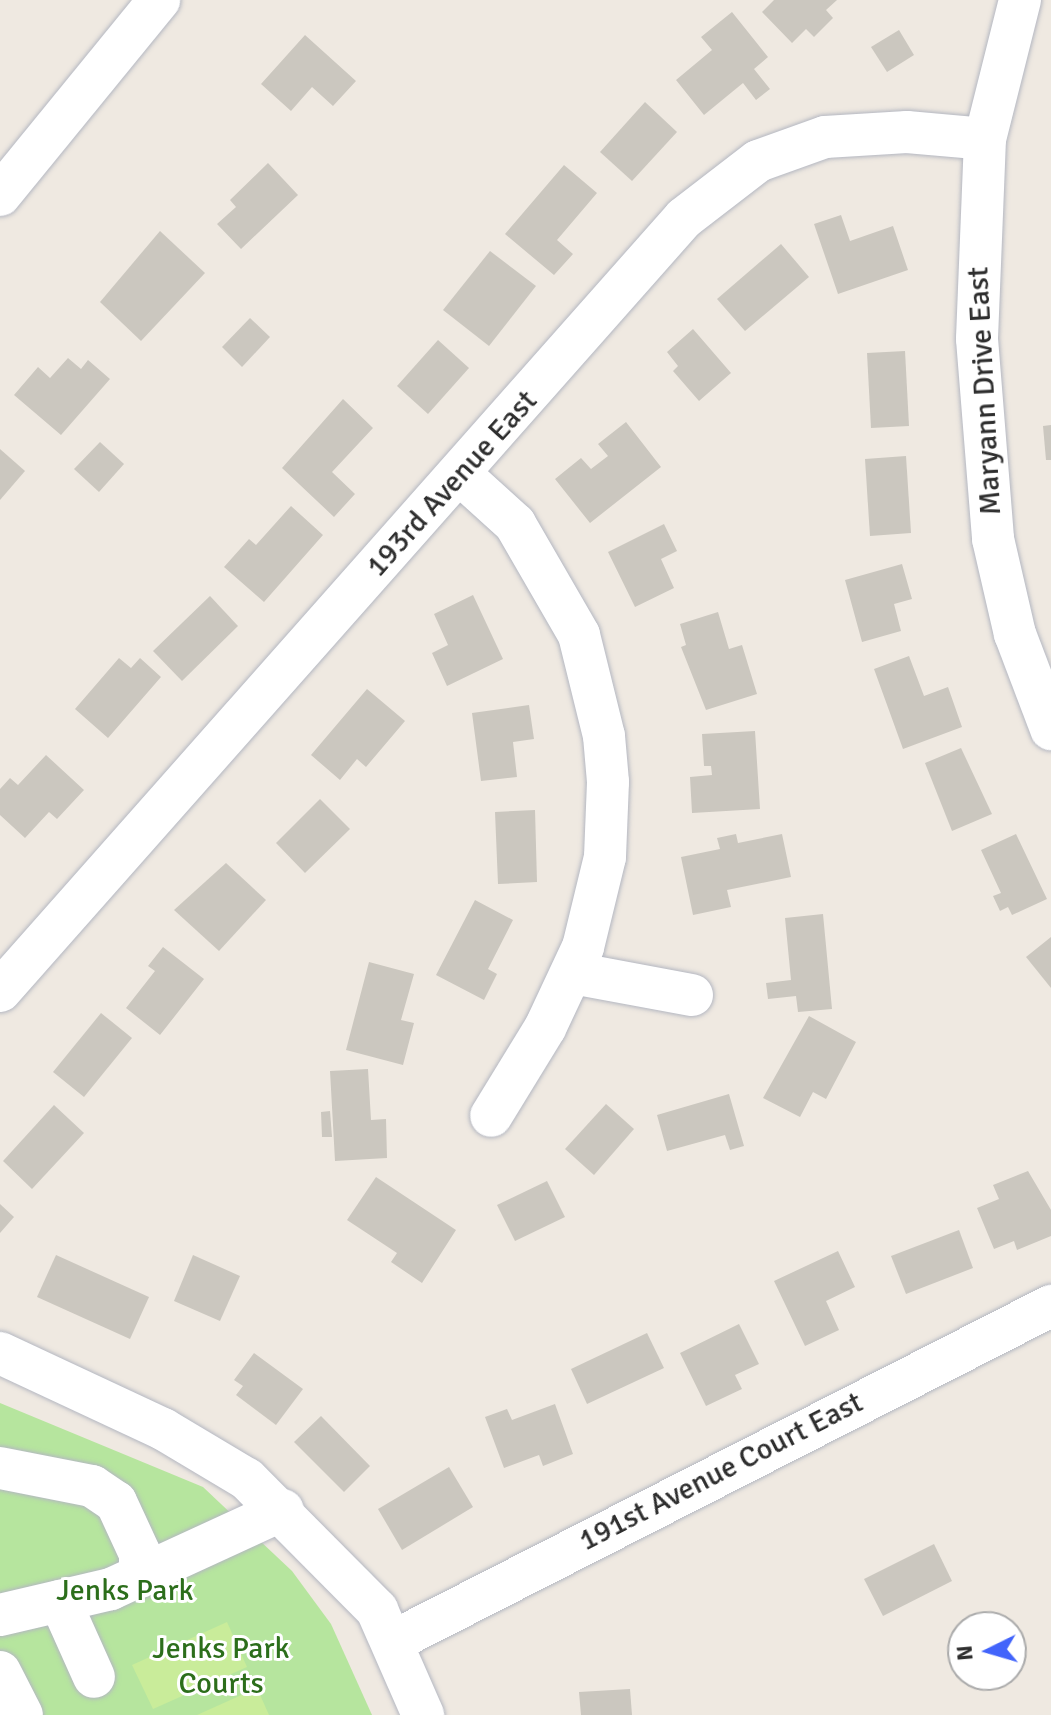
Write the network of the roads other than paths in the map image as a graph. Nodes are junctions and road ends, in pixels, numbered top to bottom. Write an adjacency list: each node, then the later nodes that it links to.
1 (159, 0): 4 (street)
2 (1020, 0): 3 (street, Maryann Drive East)
3 (985, 139): 5 (street, 193rd Avenue East); 6 (street, Maryann Drive East)
4 (0, 195)
5 (461, 475): 8 (street); 9 (street, 193rd Avenue East)
6 (1041, 676): 7 (street, Maryann Drive East)
7 (1051, 729)
8 (573, 973): 10 (street); 11 (street)
9 (0, 991)
10 (692, 995)
11 (491, 1116)
12 (1051, 1306): 19 (street, 191st Avenue Court East)
13 (0, 1353): 15 (street)
14 (0, 1468): 16 (street)
15 (283, 1510): 16 (street); 19 (street)
16 (140, 1577): 17 (street)
17 (60, 1601): 18 (street); 21 (street)
18 (0, 1615)
19 (392, 1642): 23 (street)
20 (0, 1672): 22 (street)
21 (94, 1677)
22 (22, 1715)
23 (423, 1715)

